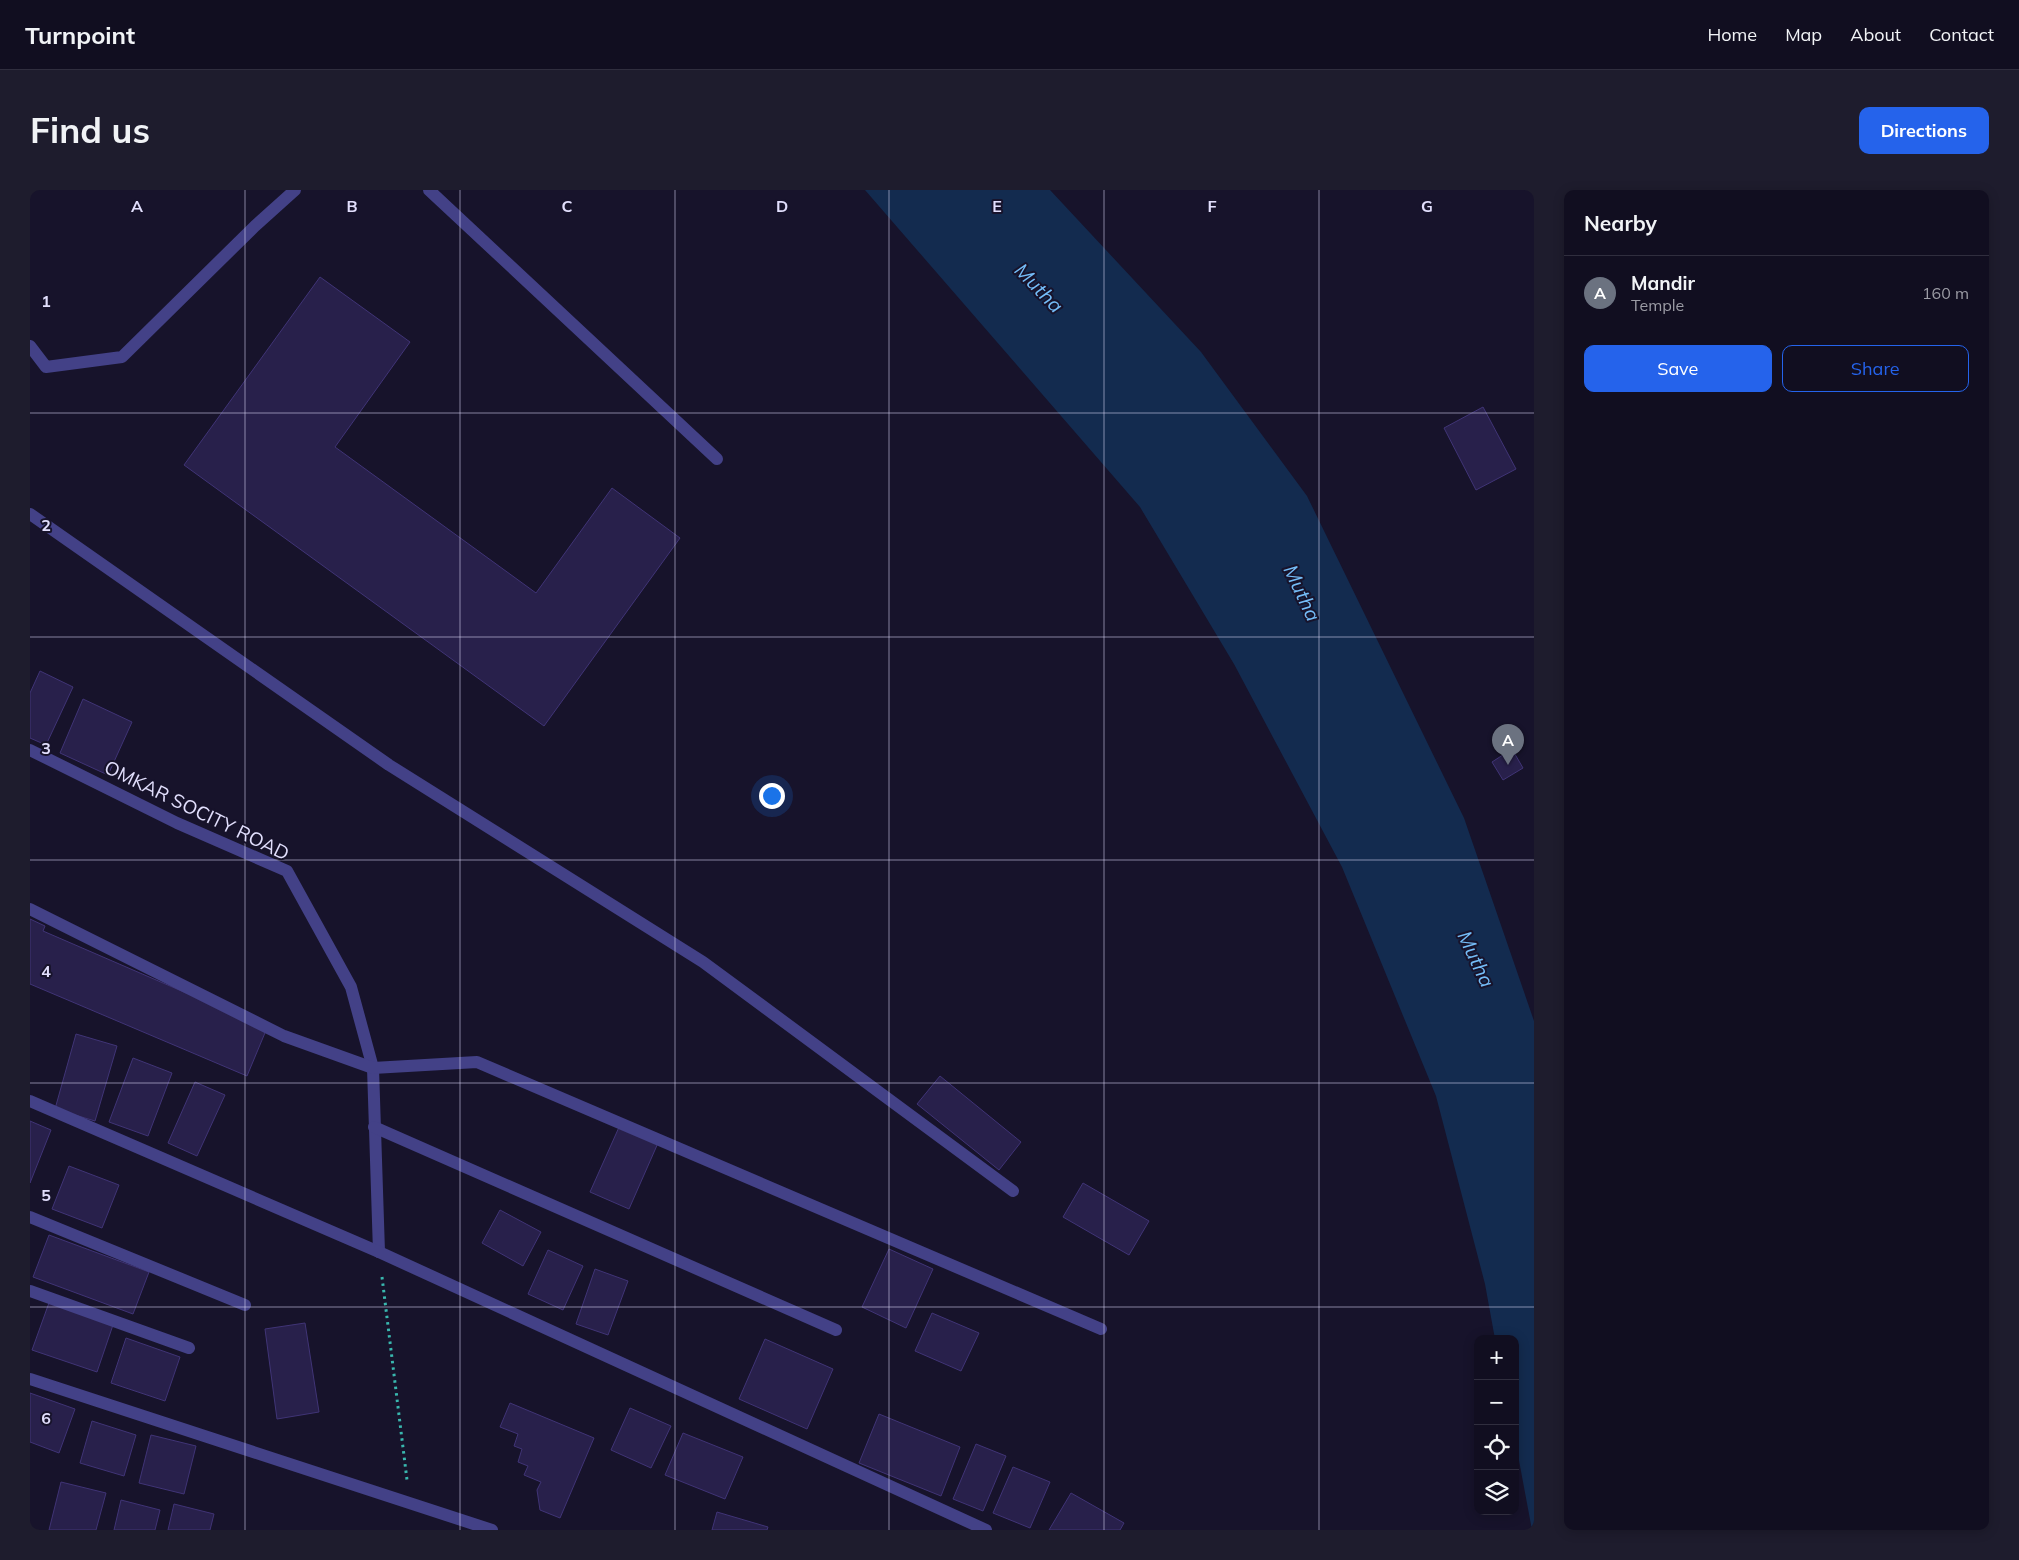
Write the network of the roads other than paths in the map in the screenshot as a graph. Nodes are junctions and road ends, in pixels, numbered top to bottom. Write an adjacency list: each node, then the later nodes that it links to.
1 (295, 190): 3 (street)
2 (429, 190): 4 (street)
3 (30, 346)
4 (716, 459)
5 (30, 514): 11 (street)
6 (30, 750): 8 (street, OMKAR SOCITY ROAD)
7 (30, 909): 8 (street)
8 (373, 1068): 10 (street, OMKAR SOCITY ROAD); 16 (street)
9 (30, 1101): 13 (street)
10 (374, 1127): 13 (street, OMKAR SOCITY ROAD); 17 (street)
11 (1013, 1191)
12 (30, 1217): 15 (street)
13 (379, 1252): 21 (street)
14 (30, 1291): 18 (street)
15 (245, 1306)
16 (1101, 1329)
17 (836, 1330)
18 (189, 1348)
19 (30, 1380): 20 (street)
20 (492, 1530)
21 (986, 1530)

